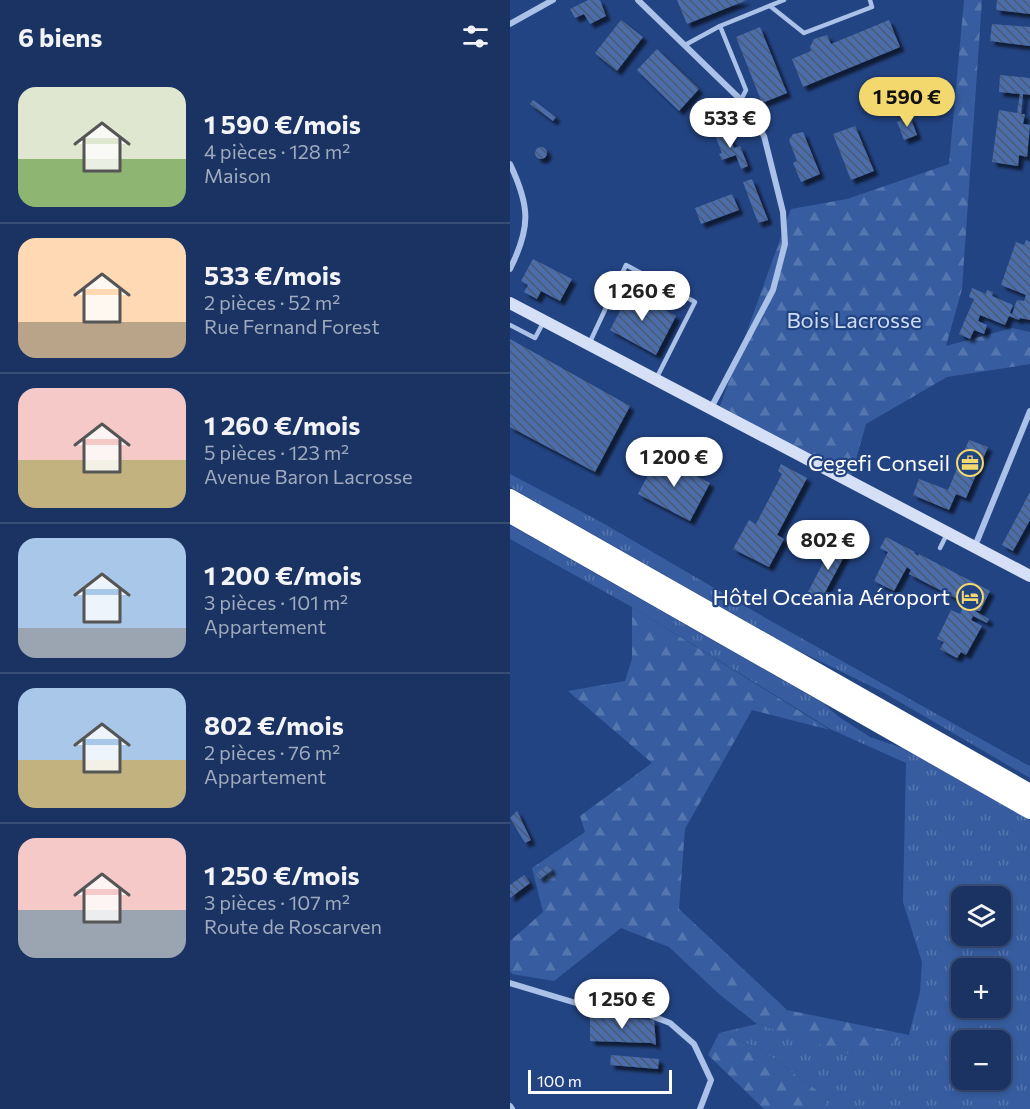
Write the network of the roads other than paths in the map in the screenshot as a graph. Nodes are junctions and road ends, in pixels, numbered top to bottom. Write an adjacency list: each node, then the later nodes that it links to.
1 (553, 0): 6 (street)
2 (638, 0): 8 (street)
3 (784, 0): 5 (lane)
4 (870, 0): 5 (lane)
5 (770, 6): 7 (lane)
6 (510, 24)
7 (720, 26): 8 (lane); 9 (lane)
8 (685, 45): 9 (street)
9 (741, 100): 17 (street)
10 (510, 164): 11 (street)
11 (510, 269)
12 (510, 303): 13 (street)
13 (544, 321): 14 (lane); 15 (street)
14 (510, 325)
15 (589, 345): 16 (street); 16 (lane)
16 (656, 379): 17 (street)
17 (711, 408): 21 (street)
18 (1030, 411): 23 (street)
19 (510, 498): 25 (highway)
20 (510, 514): 26 (highway)
21 (947, 534): 22 (lane); 23 (street)
22 (940, 548)
23 (974, 548): 24 (street)
24 (1030, 576)
25 (1030, 793)
26 (1030, 810)
27 (510, 983): 28 (street)
28 (700, 1109)

